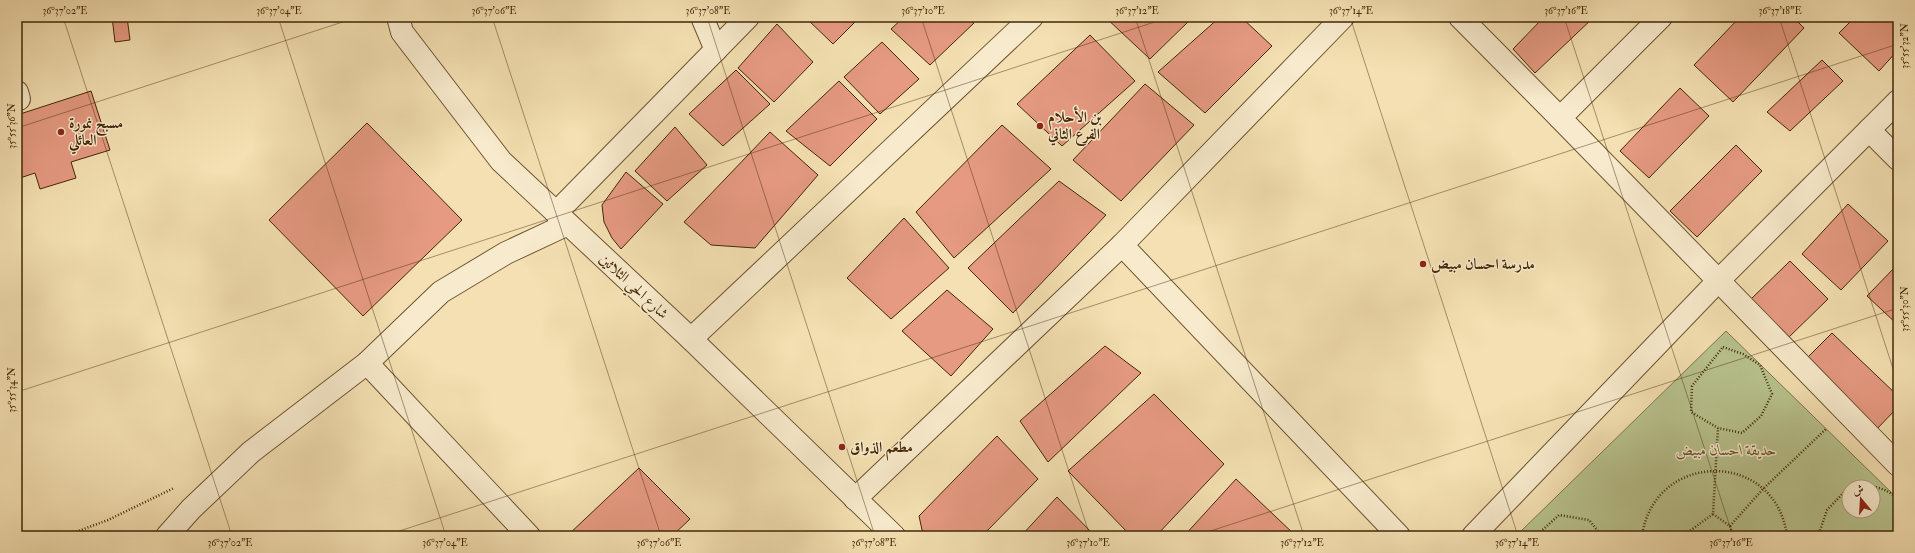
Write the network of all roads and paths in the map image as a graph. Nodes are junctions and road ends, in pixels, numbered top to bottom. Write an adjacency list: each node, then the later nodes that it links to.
1 (398, 17): 13 (street, شارع الحي الثلاثين)
2 (702, 17): 8 (street)
3 (748, 17): 8 (street)
4 (1032, 17): 16 (street)
5 (1343, 17): 14 (street)
6 (1460, 17): 10 (street)
7 (1661, 17): 10 (street)
8 (716, 50): 13 (street)
9 (1898, 101): 11 (street)
10 (1560, 118): 15 (street)
11 (1869, 130): 12 (street); 15 (street)
12 (1898, 159)
13 (562, 218): 16 (street, شارع الحي الثلاثين); 17 (street)
14 (1122, 245): 26 (street); 34 (street)
15 (1718, 281): 20 (street); 35 (street)
16 (691, 339): 26 (street, شارع الحي الثلاثين)
17 (367, 363): 31 (street); 32 (street)
18 (1718, 428): 18 (path); 21 (path)
19 (1826, 429): 23 (path)
20 (1898, 465)
21 (1716, 470): 23 (path); 28 (path); 38 (path)
22 (180, 486): 30 (path)
23 (1763, 489): 29 (path); 41 (path)
24 (1881, 489): 27 (path)
25 (1841, 495): 42 (path)
26 (855, 499): 33 (street, شارع الحي الثلاثين)
27 (1898, 500)
28 (1713, 514): 29 (path); 39 (path)
29 (1730, 526): 40 (path)
30 (65, 536)
31 (167, 536)
32 (529, 536)
33 (894, 536)
34 (1399, 536)
35 (1473, 536)
36 (1536, 536): 37 (path)
37 (1602, 536)
38 (1642, 536)
39 (1684, 536)
40 (1733, 536)
41 (1787, 536)
42 (1818, 536)

